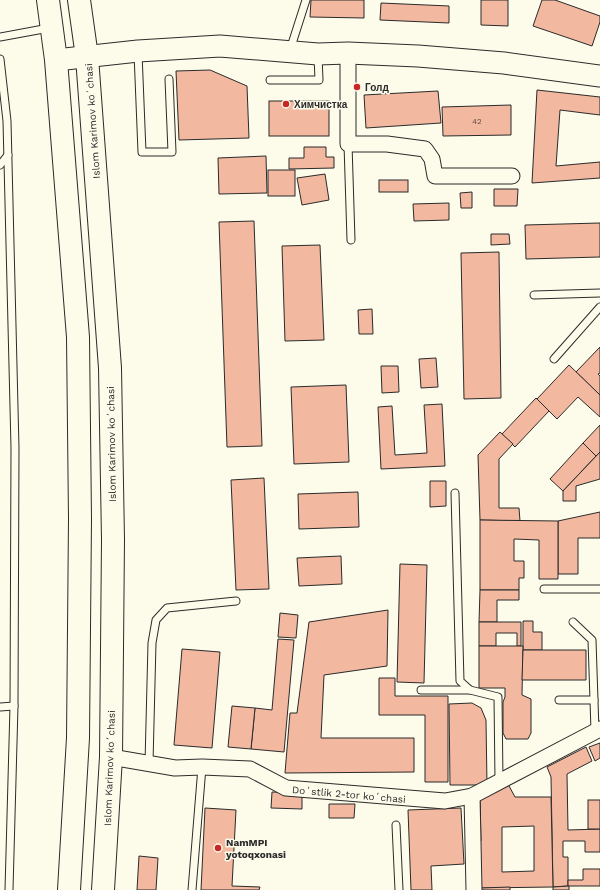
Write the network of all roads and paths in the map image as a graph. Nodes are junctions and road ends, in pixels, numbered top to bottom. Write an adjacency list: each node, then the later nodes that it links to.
1 (48, 0): 4 (main road)
2 (306, 0): 7 (lane)
3 (82, 4): 10 (main road, Islom Karimov koʻchasi)
4 (52, 28): 5 (lane); 12 (main road)
5 (0, 37)
6 (138, 51): 7 (street); 10 (street); 14 (lane)
7 (289, 52): 9 (street)
8 (348, 53): 9 (street); 13 (street); 16 (street)
9 (318, 54): 15 (lane)
10 (88, 57): 12 (street); 37 (main road, Islom Karimov koʻchasi)
11 (0, 59): 17 (lane)
12 (56, 60): 44 (main road)
13 (600, 76)
14 (169, 79)
15 (270, 80)
16 (348, 144): 19 (street); 20 (lane)
17 (8, 155): 18 (lane); 34 (lane)
18 (0, 165)
19 (512, 176)
20 (351, 240)
21 (600, 294): 22 (lane)
22 (534, 295)
23 (600, 307): 24 (lane)
24 (554, 359)
25 (455, 493): 31 (lane)
26 (544, 589): 27 (lane)
27 (600, 589)
28 (236, 602): 38 (lane)
29 (573, 622): 33 (lane)
30 (421, 690): 31 (lane)
31 (470, 690): 40 (lane)
32 (559, 700): 33 (lane)
33 (594, 700): 36 (lane)
34 (14, 706): 35 (lane); 43 (lane)
35 (0, 707)
36 (598, 730): 40 (street, Doʻstlik 2-tor koʻchasi)
37 (111, 757): 38 (street, Doʻstlik 2-tor koʻchasi); 45 (main road, Islom Karimov koʻchasi)
38 (148, 763): 39 (street, Doʻstlik 2-tor koʻchasi)
39 (202, 767): 41 (street, Doʻstlik 2-tor koʻchasi); 46 (lane)
40 (499, 781): 41 (street, Doʻstlik 2-tor koʻchasi)
41 (472, 796): 48 (street)
42 (396, 825): 47 (lane)
43 (9, 890)
44 (69, 890)
45 (103, 890)
46 (192, 890)
47 (399, 890)
48 (474, 890)

